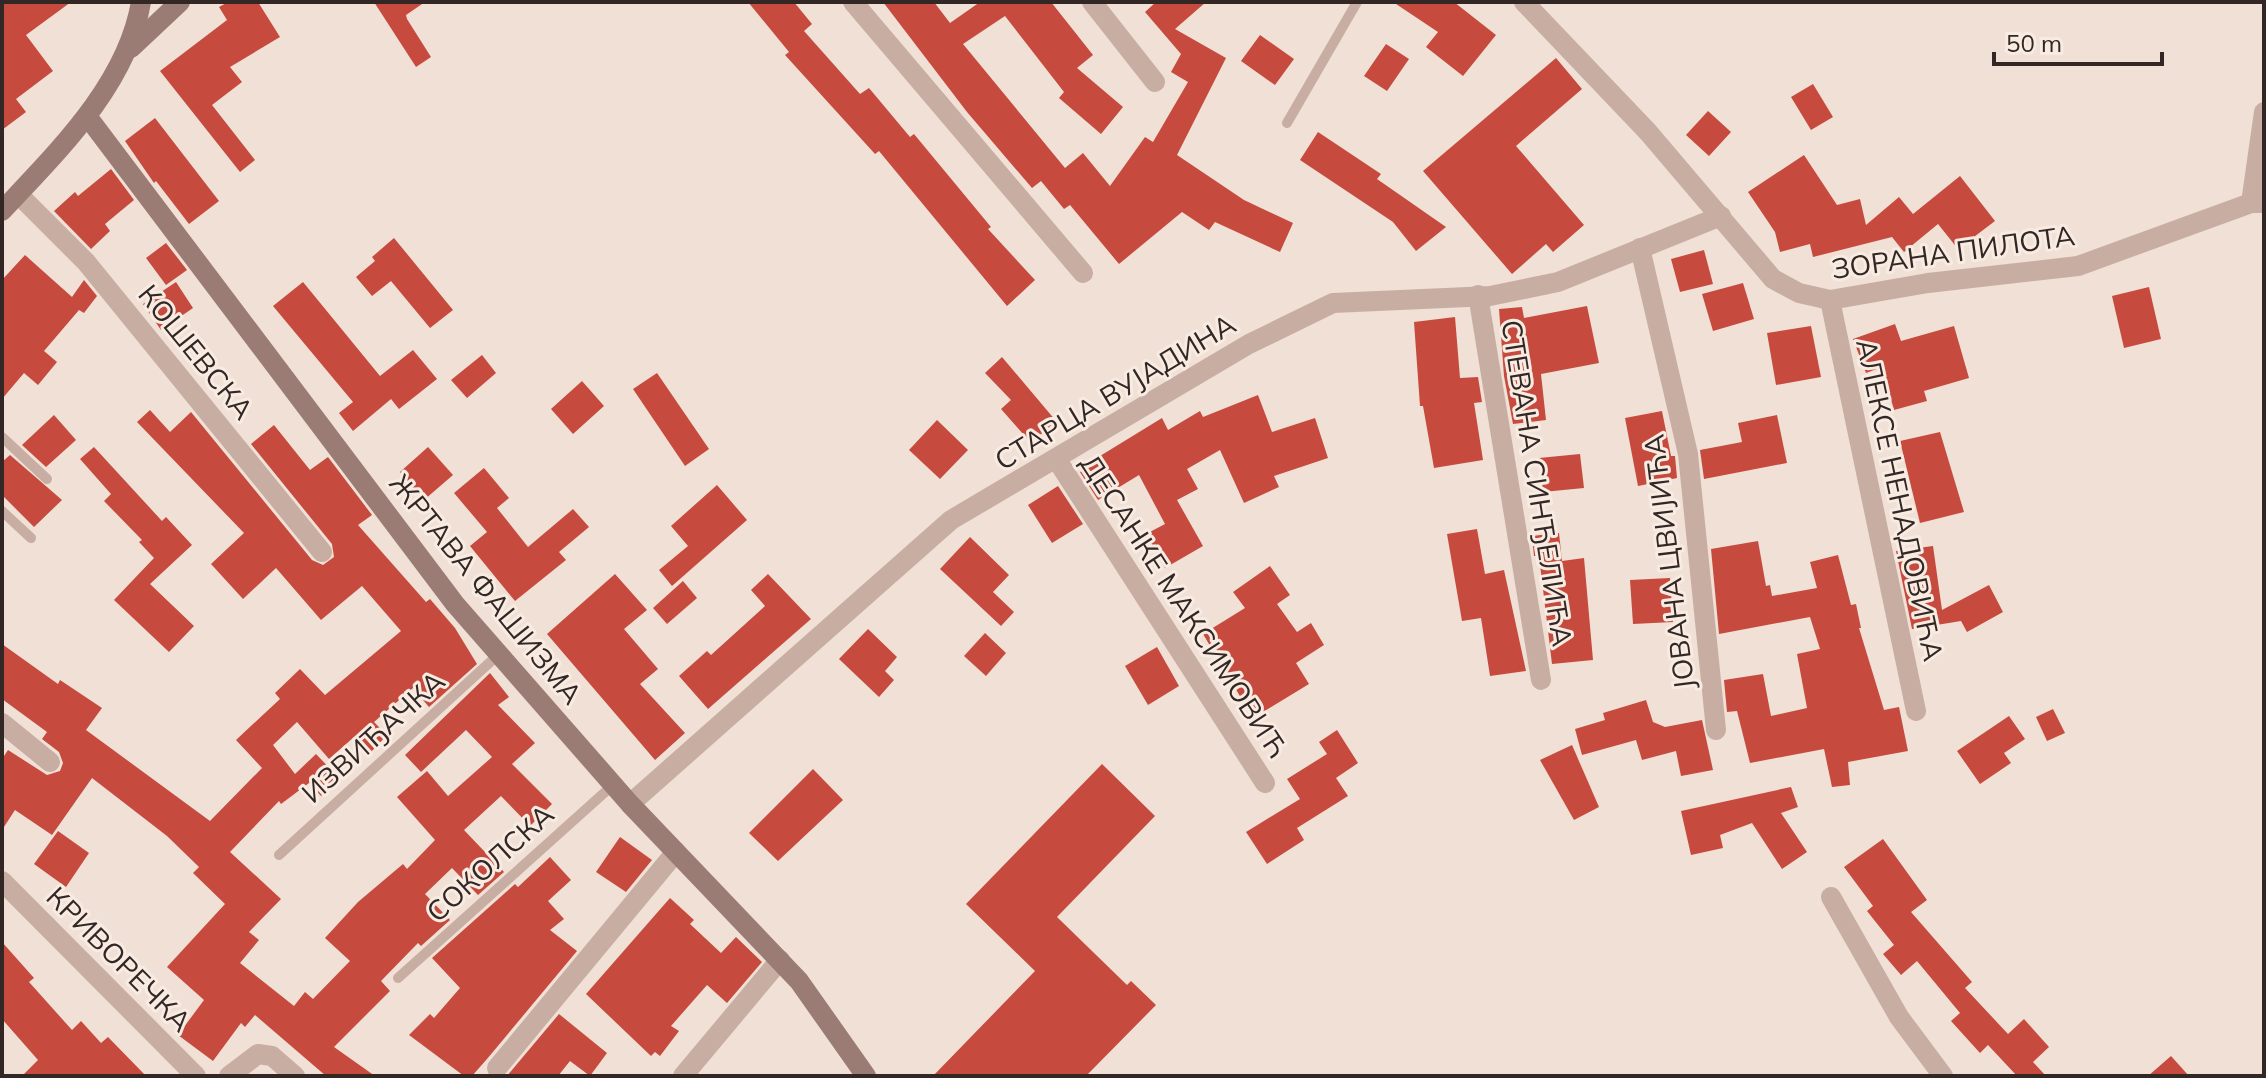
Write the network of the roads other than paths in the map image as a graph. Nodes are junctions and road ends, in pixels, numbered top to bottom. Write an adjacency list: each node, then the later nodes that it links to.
1 (180, 2): 7 (street)
2 (853, 2): 17 (street)
3 (1357, 2): 11 (lane)
4 (1524, 2): 15 (street, ЗОРАНА ПИЛОТА)
5 (143, 5): 7 (street)
6 (1103, 6): 8 (street)
7 (119, 64): 10 (street)
8 (1155, 82)
9 (2264, 112): 13 (street)
10 (87, 116): 12 (street); 26 (street, ЖРТАВА ФАШИЗМА)
11 (1287, 123)
12 (18, 194): 14 (street); 25 (street, КОШЕВСКА)
13 (2257, 203): 19 (street, ЗОРАНА ПИЛОТА)
14 (2, 211)
15 (1721, 216): 16 (street, СТАРЦА ВУЈАДИНА); 19 (street, ЗОРАНА ПИЛОТА)
16 (1640, 248): 18 (street, СТАРЦА ВУЈАДИНА); 30 (street, ЈОВАНА ЦВИЈИЋА)
17 (1083, 273)
18 (1478, 295): 21 (street, СТАРЦА ВУЈАДИНА); 27 (street, СТЕВАНА СИНЂЕЛИЋА)
19 (1830, 300): 28 (street, АЛЕКСЕ НЕНАДОВИЋА)
20 (2, 437): 22 (lane)
21 (1057, 460): 32 (street, ДЕСАНКЕ МАКСИМОВИЋ); 34 (street, СТАРЦА ВУЈАДИНА)
22 (47, 479)
23 (2, 511): 24 (lane)
24 (31, 538)
25 (322, 552)
26 (499, 654): 33 (street, ЖРТАВА ФАШИЗМА); 36 (lane, ИЗВИЂАЧКА)
27 (1541, 680)
28 (1916, 711)
29 (2, 723): 31 (street)
30 (1716, 730)
31 (50, 762)
32 (1265, 783)
33 (614, 784): 34 (street, ЖРТАВА ФАШИЗМА); 40 (lane, СОКОЛСКА)
34 (630, 804): 35 (street, ЖРТАВА ФАШИЗМА)
35 (676, 852): 39 (street, ЖРТАВА ФАШИЗМА); 41 (street)
36 (279, 855)
37 (2, 881): 42 (street, КРИВОРЕЧКА)
38 (1831, 897): 47 (street)
39 (780, 960): 45 (street); 46 (street, ЖРТАВА ФАШИЗМА)
40 (398, 978)
41 (497, 1068)
42 (196, 1076)
43 (229, 1076): 44 (street)
44 (295, 1076)
45 (683, 1076)
46 (866, 1076)
47 (1943, 1076)

